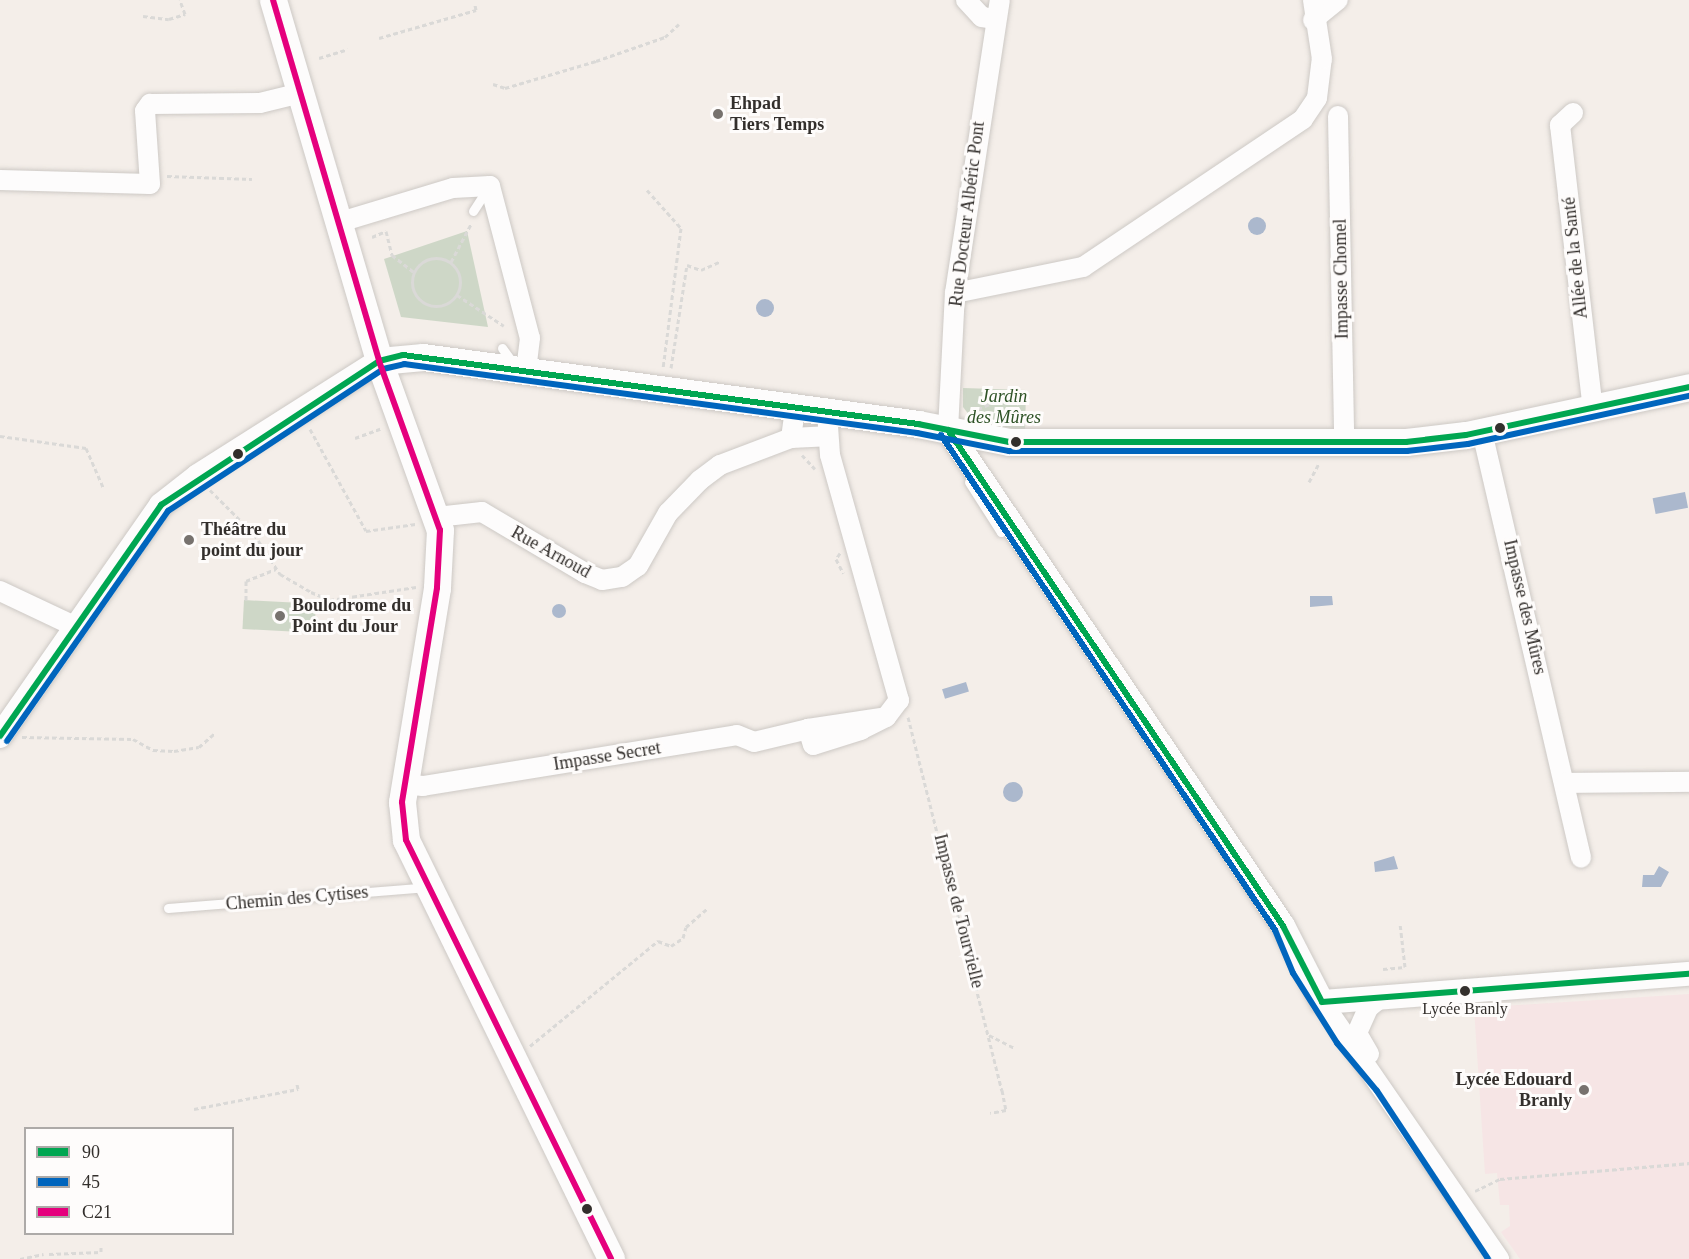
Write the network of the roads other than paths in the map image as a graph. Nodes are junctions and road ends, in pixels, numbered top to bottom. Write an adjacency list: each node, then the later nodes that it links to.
1 (273, 0): 8 (main road)
2 (966, 0): 6 (street)
3 (1000, 0): 6 (street, Rue Docteur Albéric Pont)
4 (1313, 0): 7 (street)
5 (1338, 0): 7 (street)
6 (994, 20): 15 (street, Rue Docteur Albéric Pont)
7 (1313, 20): 15 (street)
8 (302, 93): 11 (street); 14 (main road)
9 (1573, 113): 20 (street, Allée de la Santé)
10 (1338, 116): 25 (street, Impasse Chomel)
11 (0, 180)
12 (490, 186): 13 (lane); 14 (street); 17 (street)
13 (473, 211)
14 (337, 224): 16 (main road)
15 (955, 293): 22 (street, Rue Docteur Albéric Pont)
16 (379, 361): 17 (main road); 26 (main road); 28 (street)
17 (513, 364): 19 (main road)
18 (1689, 387): 20 (main road)
19 (795, 408): 21 (main road); 24 (street)
20 (1593, 409): 23 (main road)
21 (827, 424): 22 (main road); 24 (street, Rue Arnoud); 32 (street, Impasse Secret)
22 (948, 430): 25 (main road); 38 (street)
23 (1482, 432): 25 (main road); 31 (street, Impasse des Mûres)
24 (797, 442): 26 (street, Rue Arnoud)
25 (1332, 447)
26 (437, 517): 32 (main road)
27 (0, 591): 28 (street)
28 (76, 627): 29 (street)
29 (9, 736)
30 (1689, 782): 31 (street)
31 (1566, 783): 33 (street, Impasse des Mûres)
32 (404, 784): 34 (main road)
33 (1581, 858)
34 (424, 883): 35 (lane, Chemin des Cytises); 41 (main road)
35 (168, 908)
36 (1689, 974): 37 (street)
37 (1379, 999): 38 (street); 39 (street)
38 (1328, 1001): 39 (street); 40 (street)
39 (1357, 1033): 40 (street)
40 (1384, 1086): 42 (street)
41 (611, 1259)
42 (1499, 1259)

